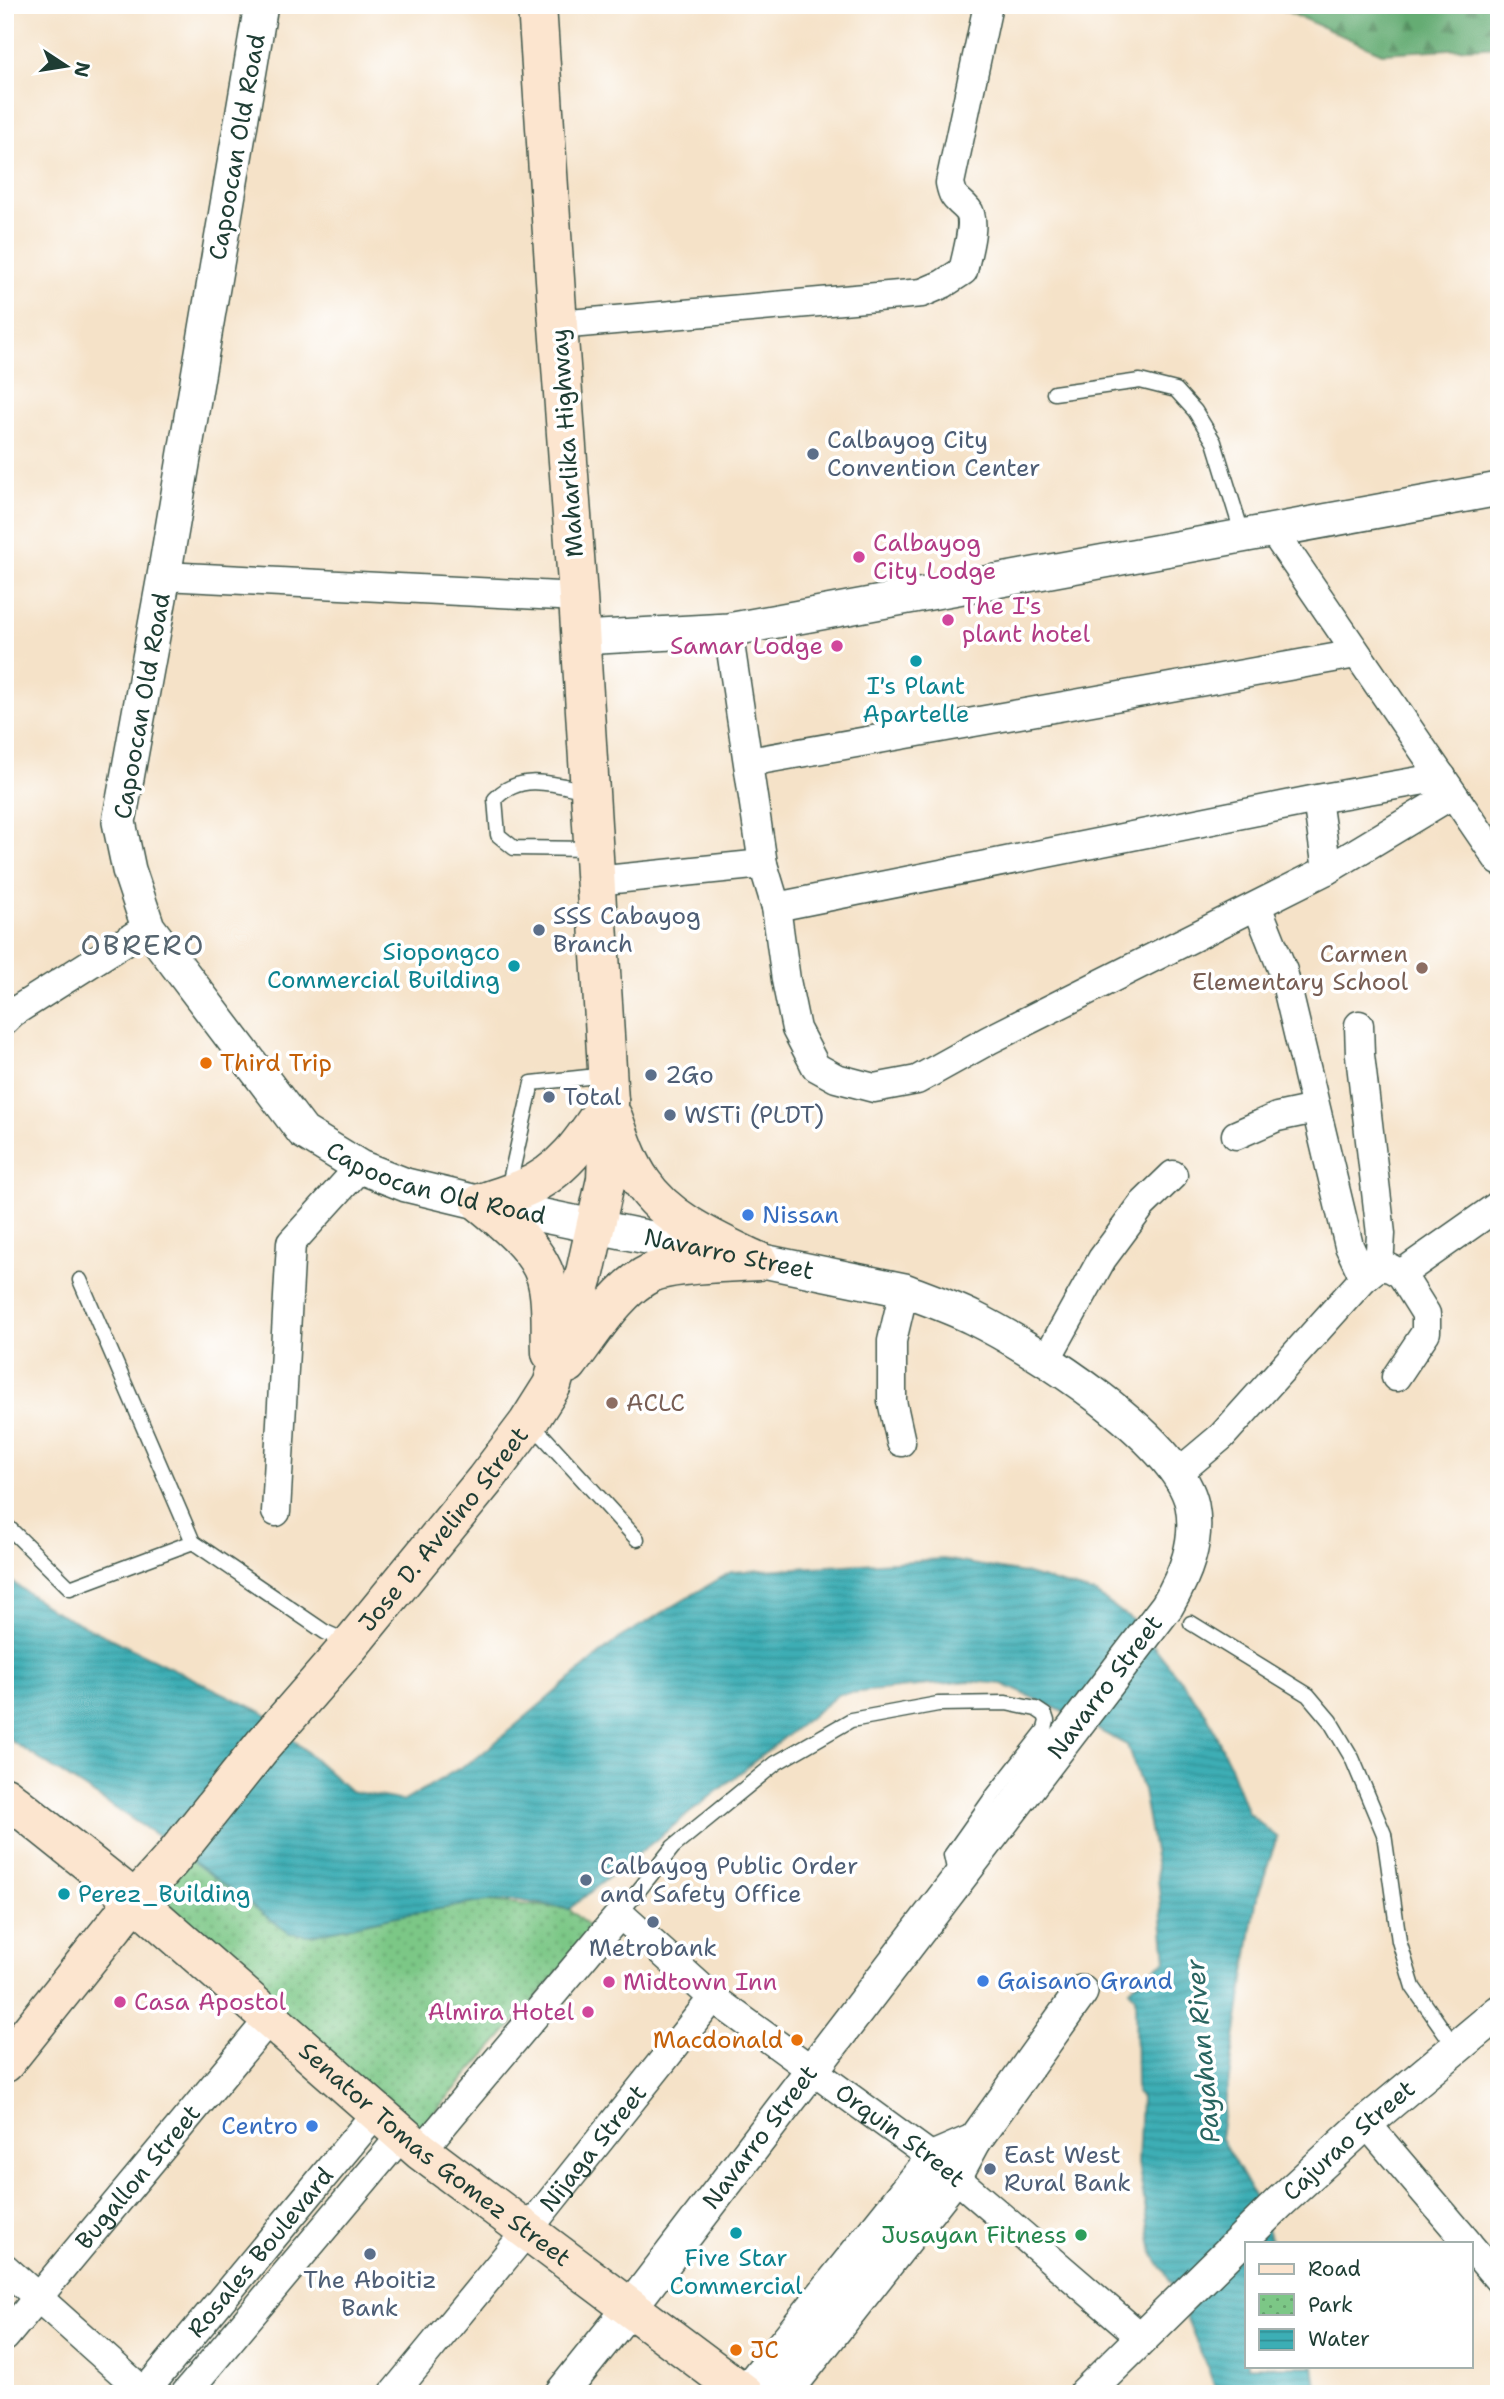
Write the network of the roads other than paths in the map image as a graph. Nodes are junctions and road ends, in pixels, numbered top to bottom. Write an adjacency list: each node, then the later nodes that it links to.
1 (261, 5): 8 (street, Capoocan Old Road)
2 (537, 5): 4 (main road, Maharlika Highway)
3 (988, 5): 4 (street)
4 (558, 325): 9 (main road, Maharlika Highway)
5 (1054, 393): 7 (lane)
6 (1499, 489): 7 (street)
7 (1258, 534): 10 (street); 12 (street)
8 (164, 576): 9 (street); 23 (street, Capoocan Old Road)
9 (578, 597): 11 (main road, Maharlika Highway)
10 (728, 630): 11 (street); 13 (street)
11 (581, 638): 15 (main road, Maharlika Highway)
12 (1356, 654): 13 (street); 14 (street)
13 (749, 762): 18 (street)
14 (1448, 786): 16 (street); 17 (street); 20 (street)
15 (590, 792): 19 (main road, Maharlika Highway); 19 (lane)
16 (1317, 799): 20 (street); 22 (street)
17 (1499, 861)
18 (763, 864): 19 (street); 22 (street)
19 (594, 865): 26 (main road, Jose D. Avelino Street)
20 (1327, 870): 21 (street)
21 (1257, 906): 22 (street); 27 (street)
22 (776, 907)
23 (148, 927): 24 (street); 29 (street, Capoocan Old Road)
24 (8, 1013)
25 (1359, 1025): 35 (street)
26 (608, 1088): 31 (main road); 31 (lane); 33 (main road, Jose D. Avelino Street); 34 (main road)
27 (1315, 1109): 28 (street); 35 (street)
28 (1236, 1135)
29 (360, 1167): 31 (street, Capoocan Old Road); 44 (street)
30 (1174, 1175): 38 (street)
31 (494, 1198): 33 (street, Capoocan Old Road); 40 (main road)
32 (1499, 1205): 35 (street)
33 (596, 1225): 34 (street, Navarro Street); 40 (main road, Jose D. Avelino Street)
34 (758, 1261): 37 (street, Navarro Street); 40 (main road)
35 (1382, 1272): 39 (street); 43 (street)
36 (80, 1280): 47 (lane)
37 (904, 1290): 38 (street, Navarro Street); 42 (street)
38 (1046, 1360): 43 (street, Navarro Street)
39 (1396, 1377)
40 (552, 1385): 41 (main road, Jose D. Avelino Street)
41 (528, 1423): 46 (lane); 49 (main road, Jose D. Avelino Street)
42 (901, 1442)
43 (1178, 1474): 51 (street, Navarro Street)
44 (276, 1512)
45 (5, 1524): 47 (lane)
46 (636, 1539)
47 (193, 1542): 49 (lane)
48 (1191, 1623): 58 (lane)
49 (351, 1644): 52 (main road, Jose D. Avelino Street)
50 (5, 1796): 52 (main road, Senator Tomas Gomez Street)
51 (957, 1880): 53 (lane); 60 (street, Navarro Street)
52 (135, 1900): 57 (main road, Senator Tomas Gomez Street); 59 (main road, Jose D. Avelino Street)
53 (620, 1914): 55 (street, Orquin Street); 62 (street)
54 (1081, 1992): 63 (street)
55 (713, 1998): 60 (street, Orquin Street); 64 (street, Nijaga Street)
56 (1499, 2012): 58 (street, Cajurao Street)
57 (271, 2018): 62 (main road, Senator Tomas Gomez Street); 69 (street, Bugallon Street)
58 (1455, 2047): 61 (street, Cajurao Street)
59 (5, 2063)
60 (812, 2068): 63 (street, Orquin Street); 70 (street, Navarro Street)
61 (1366, 2123): 65 (street); 71 (street, Cajurao Street)
62 (400, 2132): 64 (main road, Senator Tomas Gomez Street); 73 (street, Rosales Boulevard); 74 (street, Rosales Boulevard)
63 (944, 2167): 71 (street, Orquin Street); 77 (street); 78 (street)
64 (527, 2231): 70 (main road, Senator Tomas Gomez Street); 75 (street, Nijaga Street)
65 (1466, 2242)
66 (1472, 2248): 68 (street)
67 (5, 2268): 69 (street)
68 (1499, 2280)
69 (38, 2297): 72 (street, Bugallon Street); 73 (street)
70 (630, 2308): 76 (street, Navarro Street); 77 (main road, Senator Tomas Gomez Street)
71 (1147, 2334): 79 (street, Cajurao Street)
72 (5, 2337)
73 (144, 2393)
74 (185, 2394)
75 (393, 2394)
76 (561, 2394)
77 (744, 2394)
78 (784, 2394)
79 (1085, 2394)

